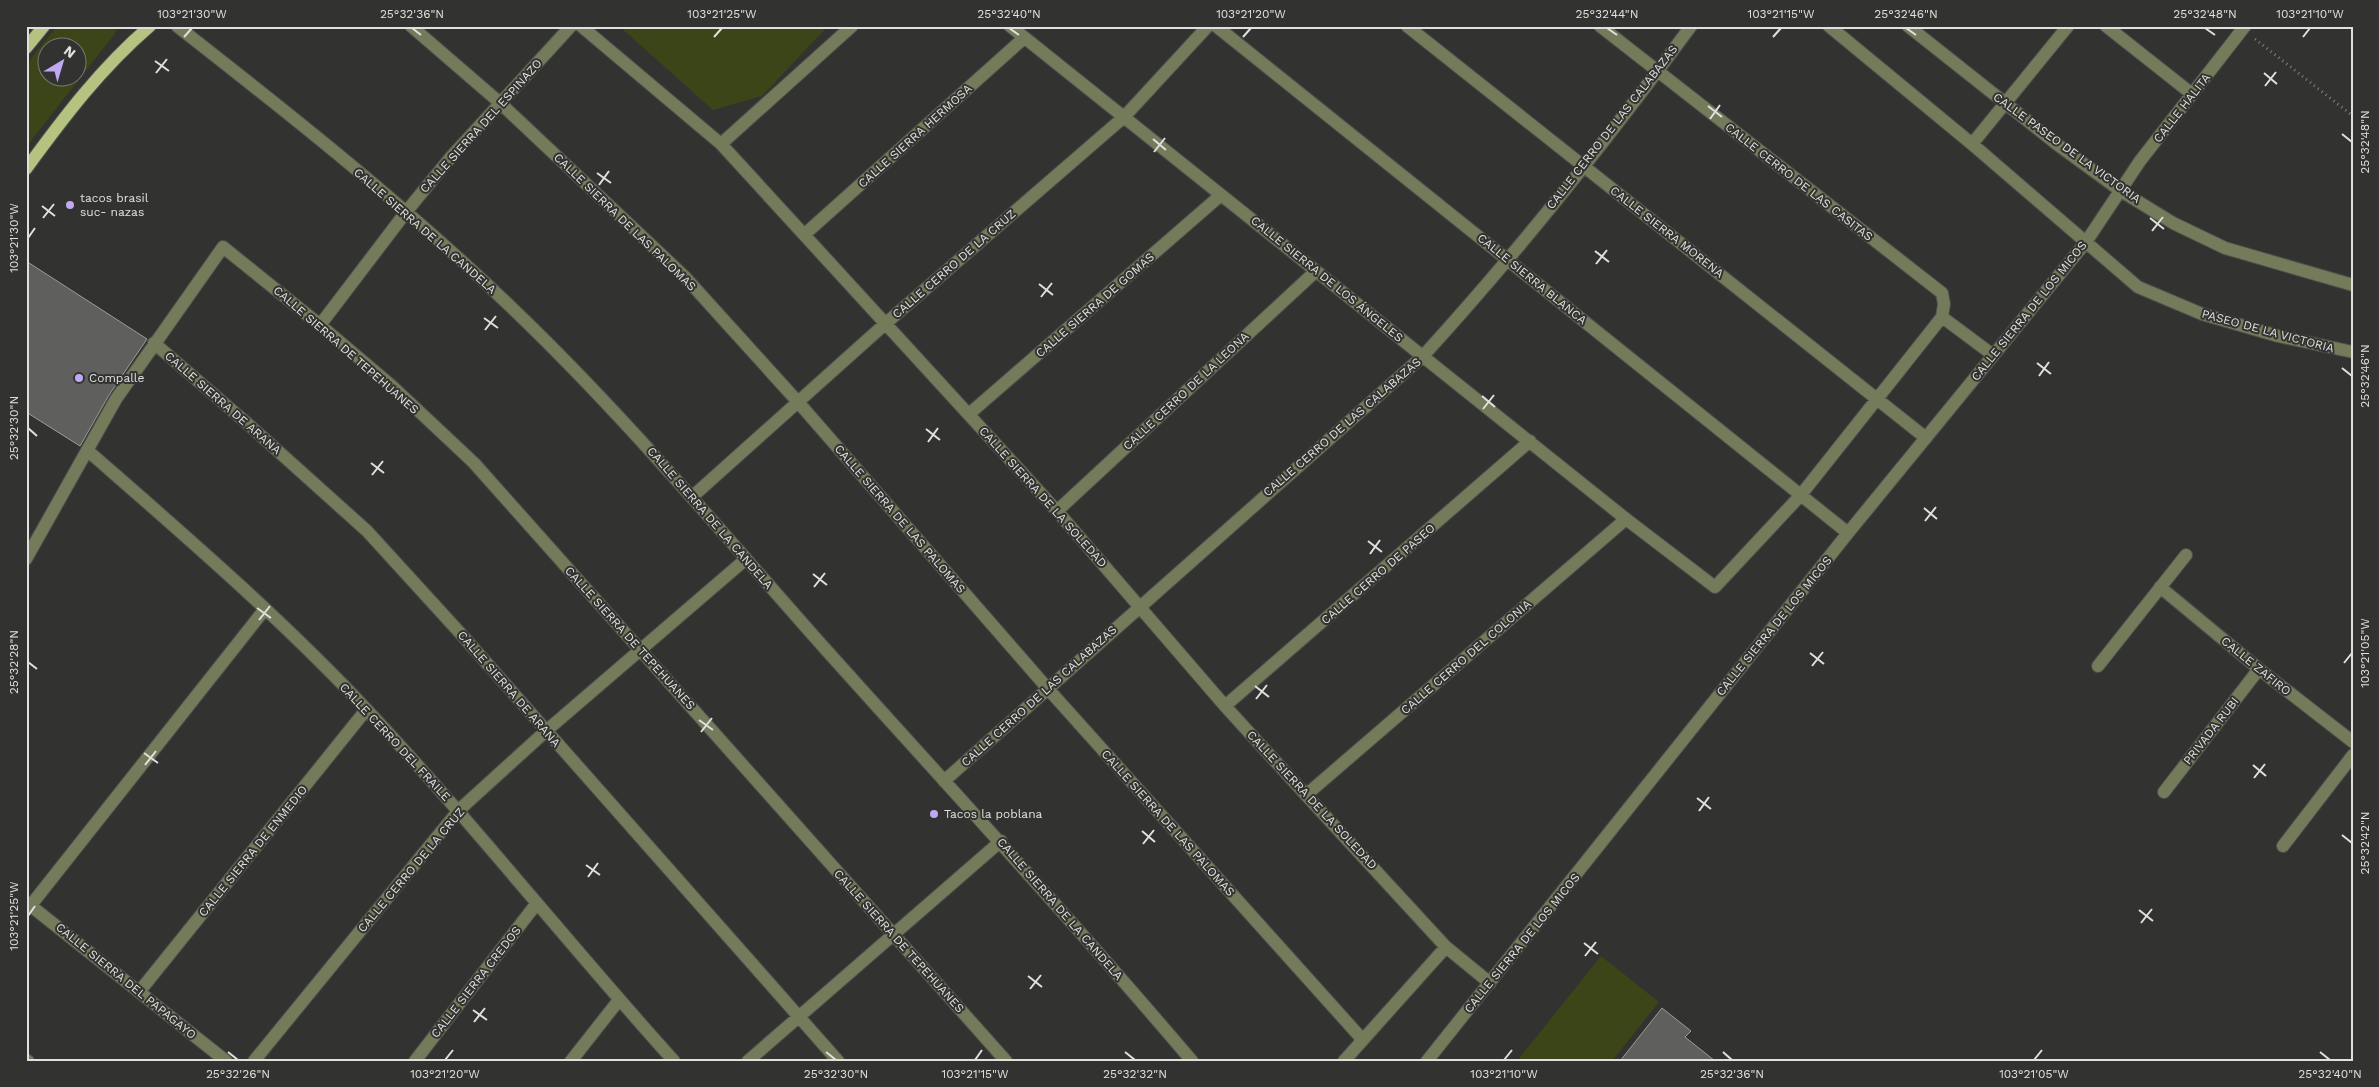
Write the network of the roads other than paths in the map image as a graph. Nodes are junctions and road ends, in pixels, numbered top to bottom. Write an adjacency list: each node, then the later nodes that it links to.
1 (44, 26): 20 (main road)
2 (150, 26): 29 (main road)
3 (177, 26): 32 (street, CALLE SIERRA DE LA CANDELA)
4 (411, 26): 23 (street, CALLE SIERRA DE LAS PALOMAS)
5 (571, 26): 23 (street, CALLE SIERRA DEL ESPINAZO)
6 (581, 26): 26 (street, CALLE SIERRA DE LA SOLEDAD)
7 (852, 26): 26 (street)
8 (1010, 26): 19 (street, CALLE SIERRA DE LOS ÁNGELES)
9 (1208, 26): 25 (street, CALLE CERRO DE LA CRUZ)
10 (1216, 26): 35 (street, CALLE SIERRA BLANCA)
11 (1407, 26): 28 (street, CALLE SIERRA MORENA)
12 (1600, 26): 21 (street, CALLE CERRO DE LAS CASITAS)
13 (1690, 26): 21 (street, CALLE CERRO DE LAS CALABAZAS)
14 (1829, 26): 27 (street)
15 (1908, 26): 24 (street, CALLE PASEO DE LA VICTORIA)
16 (2068, 26): 24 (street)
17 (2106, 26): 22 (street)
18 (2244, 28): 22 (street, CALLE HALITA)
19 (1024, 38): 25 (street, CALLE SIERRA DE LOS ÁNGELES); 33 (street, CALLE SIERRA HERMOSA)
20 (26, 48)
21 (1657, 72): 28 (street, CALLE CERRO DE LAS CALABAZAS); 38 (street, CALLE CERRO DE LAS CASITAS)
22 (2192, 94): 30 (street, CALLE HALITA)
23 (499, 102): 32 (street, CALLE SIERRA DEL ESPINAZO); 46 (street, CALLE SIERRA DE LAS PALOMAS)
24 (2005, 104): 27 (street); 30 (street, CALLE PASEO DE LA VICTORIA)
25 (1124, 118): 31 (street, CALLE SIERRA DE LOS ÁNGELES); 39 (street, CALLE CERRO DE LA CRUZ)
26 (721, 144): 33 (street, CALLE SIERRA DE LA SOLEDAD)
27 (1972, 144): 34 (street, PASEO DE LA VICTORIA)
28 (1582, 166): 35 (street, CALLE CERRO DE LAS CALABAZAS); 45 (street, CALLE SIERRA MORENA)
29 (26, 169)
30 (2121, 191): 34 (street, CALLE SIERRA DE LOS MICOS); 37 (street, CALLE PASEO DE LA VICTORIA)
31 (1222, 195): 36 (street, CALLE SIERRA DE LOS ÁNGELES); 47 (street, CALLE SIERRA DE GOMAS)
32 (406, 212): 40 (street, CALLE SIERRA DEL ESPINAZO); 51 (street, CALLE SIERRA DE LA CANDELA)
33 (806, 234): 39 (street, CALLE SIERRA DE LA SOLEDAD)
34 (2086, 242): 42 (street, PASEO DE LA VICTORIA); 43 (street, CALLE SIERRA DE LOS MICOS)
35 (1507, 259): 44 (street, CALLE CERRO DE LAS CALABAZAS); 52 (street, CALLE SIERRA BLANCA)
36 (1316, 270): 44 (street, CALLE SIERRA DE LOS ÁNGELES); 53 (street, CALLE CERRO DE LA LEONA)
37 (2353, 285)
38 (1942, 317): 43 (street); 45 (street)
39 (885, 324): 46 (street, CALLE CERRO DE LA CRUZ); 47 (street, CALLE SIERRA DE LA SOLEDAD)
40 (320, 325): 41 (street, CALLE SIERRA DE TEPEHUANES); 62 (street, CALLE SIERRA DE TEPEHUANES)
41 (154, 343): 50 (street); 68 (street, CALLE SIERRA DE ARANA)
42 (2353, 352)
43 (1993, 355): 48 (street, CALLE SIERRA DE LOS MICOS)
44 (1423, 356): 49 (street, CALLE SIERRA DE LOS ÁNGELES); 60 (street, CALLE CERRO DE LAS CALABAZAS)
45 (1877, 400): 48 (street, CALLE SIERRA MORENA); 52 (street)
46 (798, 402): 51 (street, CALLE CERRO DE LA CRUZ); 65 (street, CALLE SIERRA DE LAS PALOMAS)
47 (968, 414): 53 (street, CALLE SIERRA DE LA SOLEDAD)
48 (1926, 438): 55 (street, CALLE SIERRA DE LOS MICOS)
49 (1530, 441): 54 (street, CALLE SIERRA DE LOS ÁNGELES); 66 (street, CALLE CERRO DE PASEO)
50 (87, 450): 57 (street); 61 (street, CALLE CERRO DEL FRAILE)
51 (693, 496): 58 (street, CALLE SIERRA DE LA CANDELA)
52 (1800, 496): 54 (street, CALLE SIERRA DE LOS ÁNGELES); 55 (street, CALLE SIERRA BLANCA)
53 (1057, 511): 60 (street, CALLE SIERRA DE LA SOLEDAD)
54 (1626, 519): 73 (street, CALLE CERRO DEL COLONIA)
55 (1848, 533): 81 (street, CALLE SIERRA DE LOS MICOS)
56 (2186, 555): 59 (street)
57 (26, 559)
58 (746, 559): 62 (street, CALLE CERRO DE LA CRUZ); 71 (street, CALLE SIERRA DE LA CANDELA)
59 (2160, 588): 63 (street); 64 (street, CALLE ZAFIRO)
60 (1140, 606): 65 (street, CALLE CERRO DE LAS CALABAZAS); 66 (street, CALLE SIERRA DE LA SOLEDAD)
61 (265, 609): 67 (street, CALLE CERRO DEL FRAILE); 78 (street)
62 (641, 651): 68 (street, CALLE CERRO DE LA CRUZ); 79 (street, CALLE SIERRA DE TEPEHUANES)
63 (2098, 666)
64 (2259, 669): 69 (street, CALLE ZAFIRO); 72 (street, PRIVADA RUBI)
65 (1049, 690): 71 (street, CALLE CERRO DE LAS CALABAZAS); 85 (street, CALLE SIERRA DE LAS PALOMAS)
66 (1226, 706): 73 (street, CALLE SIERRA DE LA SOLEDAD)
67 (366, 710): 74 (street, CALLE CERRO DEL FRAILE); 82 (street, CALLE SIERRA DE ENMEDIO)
68 (546, 731): 74 (street, CALLE CERRO DE LA CRUZ); 84 (street, CALLE SIERRA DE ARANA)
69 (2353, 742)
70 (2353, 755): 76 (street)
71 (944, 781): 75 (street, CALLE SIERRA DE LA CANDELA)
72 (2164, 792)
73 (1306, 795): 80 (street, CALLE SIERRA DE LA SOLEDAD)
74 (459, 810): 77 (street, CALLE CERRO DEL FRAILE); 87 (street, CALLE CERRO DE LA CRUZ)
75 (1001, 841): 79 (street); 94 (street, CALLE SIERRA DE LA CANDELA)
76 (2283, 846)
77 (537, 903): 83 (street, CALLE CERRO DEL FRAILE); 88 (street, CALLE SIERRA CREDOS)
78 (28, 904): 82 (street, CALLE SIERRA DEL PAPAGAYO)
79 (893, 934): 84 (street); 93 (street, CALLE SIERRA DE TEPEHUANES)
80 (1446, 947): 81 (street, CALLE SIERRA DE LA SOLEDAD); 85 (street)
81 (1490, 983): 96 (street, CALLE SIERRA DE LOS MICOS)
82 (139, 992): 86 (street, CALLE SIERRA DEL PAPAGAYO)
83 (619, 1000): 89 (street); 90 (street, CALLE CERRO DEL FRAILE)
84 (797, 1016): 91 (street); 92 (street, CALLE SIERRA DE ARANA)
85 (1362, 1039): 95 (street)
86 (226, 1061)
87 (254, 1061)
88 (415, 1061)
89 (571, 1061)
90 (674, 1061)
91 (748, 1061)
92 (838, 1061)
93 (1006, 1061)
94 (1192, 1061)
95 (1344, 1061)
96 (1427, 1061)

